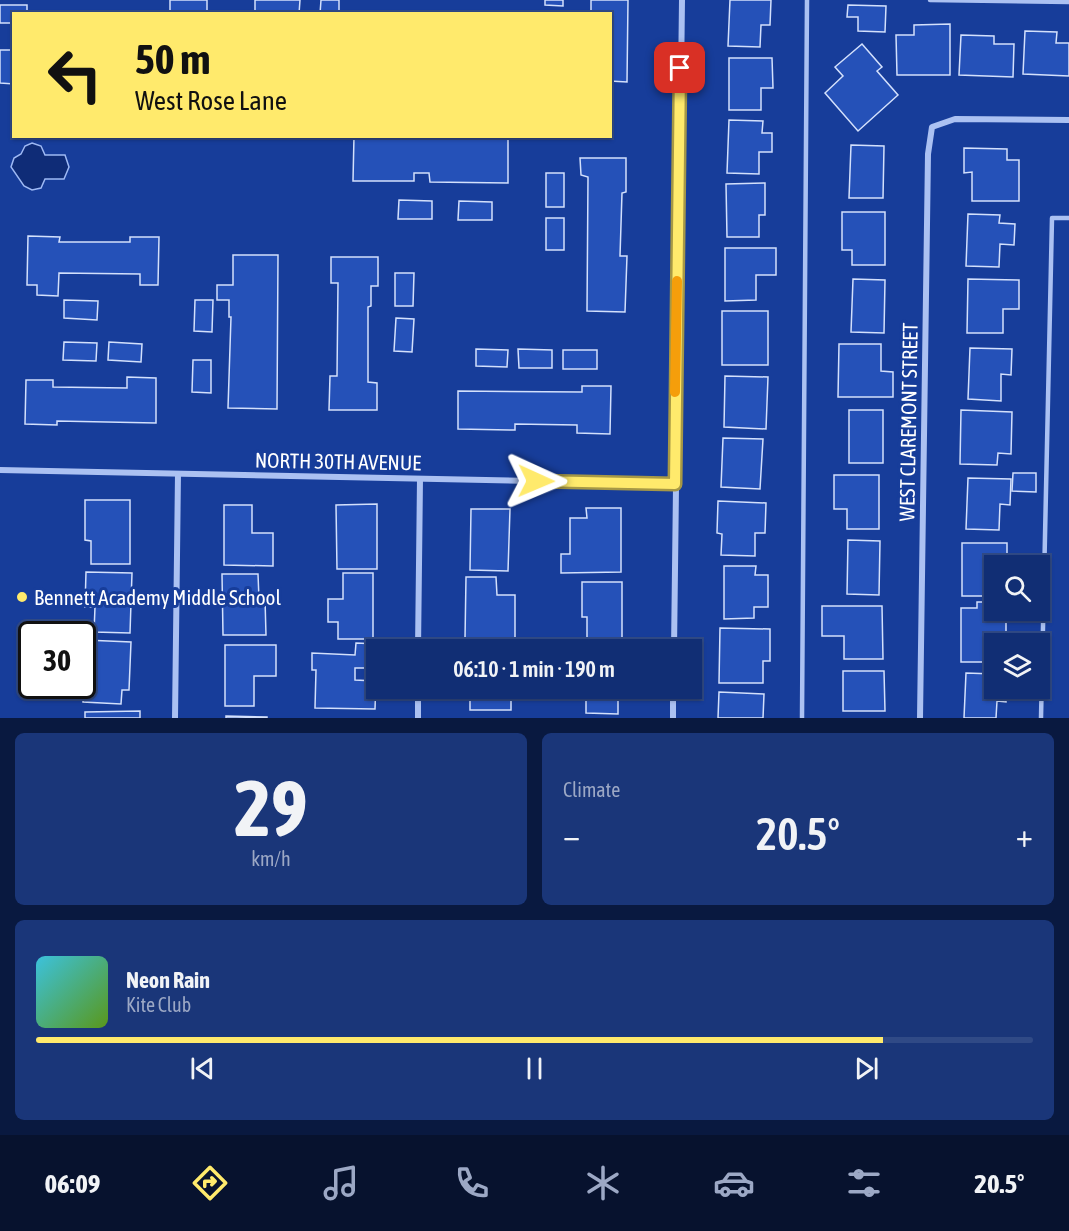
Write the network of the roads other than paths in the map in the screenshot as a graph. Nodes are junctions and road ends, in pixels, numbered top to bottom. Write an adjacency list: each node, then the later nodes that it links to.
1 (682, 0): 10 (street)
2 (807, 0): 18 (lane)
3 (930, 0): 4 (lane)
4 (1069, 2)
5 (1069, 120): 19 (street, WEST CLAREMONT STREET)
6 (1069, 218): 20 (lane)
7 (0, 470): 8 (street, NORTH 30TH AVENUE)
8 (178, 474): 9 (street, NORTH 30TH AVENUE); 15 (street)
9 (420, 479): 10 (street, NORTH 30TH AVENUE); 11 (street)
10 (675, 484): 12 (street)
11 (418, 639)
12 (674, 639)
13 (418, 699): 16 (street)
14 (673, 699): 17 (street)
15 (175, 718)
16 (418, 718)
17 (673, 718)
18 (802, 718)
19 (920, 718)
20 (1041, 718)

